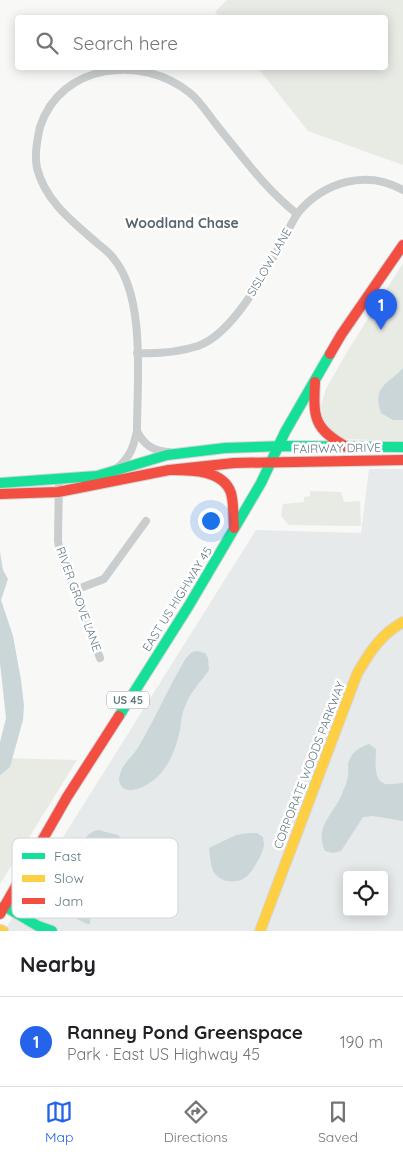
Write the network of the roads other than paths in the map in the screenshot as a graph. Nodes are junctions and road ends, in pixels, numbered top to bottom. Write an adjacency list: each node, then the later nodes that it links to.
1 (114, 70): 6 (street)
2 (130, 70): 4 (street)
3 (403, 190): 4 (street, SISLOW LANE)
4 (297, 214): 6 (street, SISLOW LANE)
5 (403, 245): 7 (main road, EAST US HIGHWAY 45 / US 45)
6 (137, 353): 8 (street)
7 (315, 380): 9 (main road, EAST US HIGHWAY 45 / US 45); 10 (main road)
8 (137, 431): 12 (street); 16 (street)
9 (279, 447): 10 (main road, FAIRWAY DRIVE); 12 (main road, FAIRWAY DRIVE); 14 (main road, EAST US HIGHWAY 45 / US 45)
10 (347, 447): 11 (main road, FAIRWAY DRIVE)
11 (403, 447)
12 (215, 450): 16 (main road, FAIRWAY DRIVE)
13 (403, 460): 14 (main road, FAIRWAY DRIVE)
14 (272, 462): 15 (main road, FAIRWAY DRIVE); 22 (main road, EAST US HIGHWAY 45 / US 45)
15 (169, 470): 19 (main road); 22 (main road)
16 (112, 472): 17 (main road, FAIRWAY DRIVE)
17 (59, 479): 18 (main road, FAIRWAY DRIVE); 19 (street, RIVER GROVE LANE)
18 (0, 483)
19 (58, 492): 20 (main road); 23 (street, RIVER GROVE LANE)
20 (0, 494)
21 (146, 522): 23 (street)
22 (234, 529): 26 (main road, EAST US HIGHWAY 45 / US 45)
23 (75, 590): 25 (street, RIVER GROVE LANE)
24 (403, 622): 31 (main road, CORPORATE WOODS PARKWAY)
25 (100, 658)
26 (43, 838)
27 (12, 893): 28 (main road, EAST US HIGHWAY 45 / US 45)
28 (2, 910)
29 (20, 918): 30 (main road)
30 (52, 931)
31 (260, 931)

